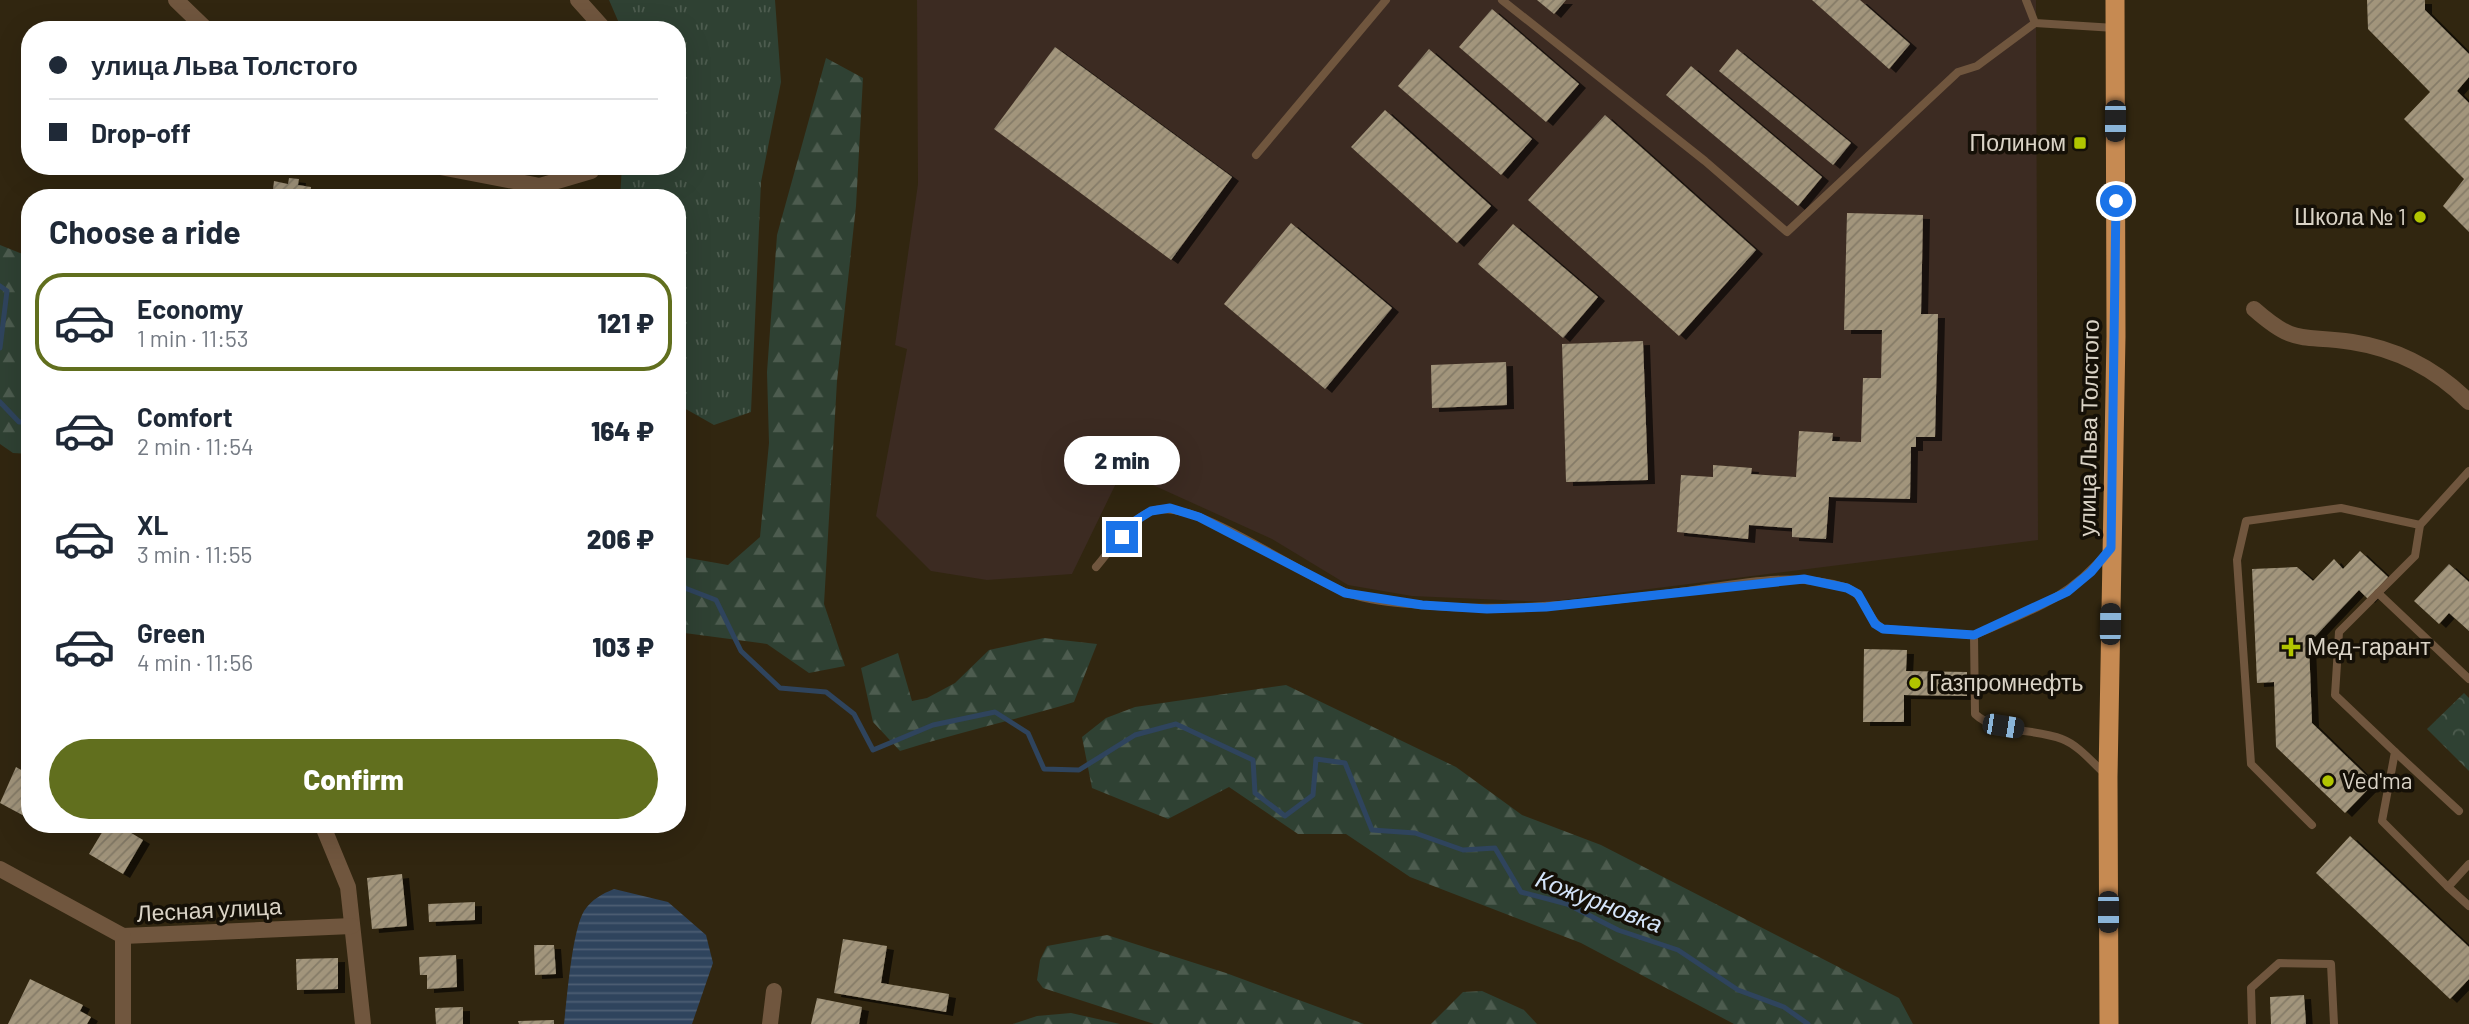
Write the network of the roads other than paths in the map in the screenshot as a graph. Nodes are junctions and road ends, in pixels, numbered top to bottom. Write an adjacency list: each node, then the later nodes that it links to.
1 (176, 0): 7 (street)
2 (578, 0): 8 (street)
3 (1386, 0): 11 (lane)
4 (1502, 0): 9 (lane)
5 (2025, 0): 9 (lane)
6 (2115, 0): 10 (highway, улица Льва Толстого)
7 (198, 21)
8 (597, 21)
9 (2035, 23): 10 (lane)
10 (2115, 28): 18 (highway, улица Льва Толстого)
11 (1256, 155)
12 (482, 175): 13 (street)
13 (577, 175)
14 (2254, 309): 15 (street)
15 (2469, 402)
16 (2469, 471): 17 (lane)
17 (2420, 525): 20 (lane); 26 (lane)
18 (2111, 548): 21 (lane); 24 (highway, улица Льва Толстого)
19 (1096, 567): 21 (lane)
20 (2378, 593): 22 (lane); 23 (lane)
21 (1974, 635): 24 (lane)
22 (2469, 680)
23 (2395, 752): 25 (lane); 30 (lane)
24 (2108, 777): 38 (highway, улица Льва Толстого)
25 (2459, 811)
26 (2312, 825)
27 (326, 833): 32 (street)
28 (2469, 864): 30 (lane)
29 (0, 869): 33 (street, Лесная улица)
30 (2448, 887): 31 (lane)
31 (2469, 906)
32 (352, 926): 33 (street, Лесная улица); 36 (street)
33 (123, 936): 35 (street)
34 (774, 991): 37 (street)
35 (123, 1024)
36 (363, 1024)
37 (770, 1024)
38 (2109, 1024)
39 (2252, 1024): 40 (lane)
40 (2334, 1024)

